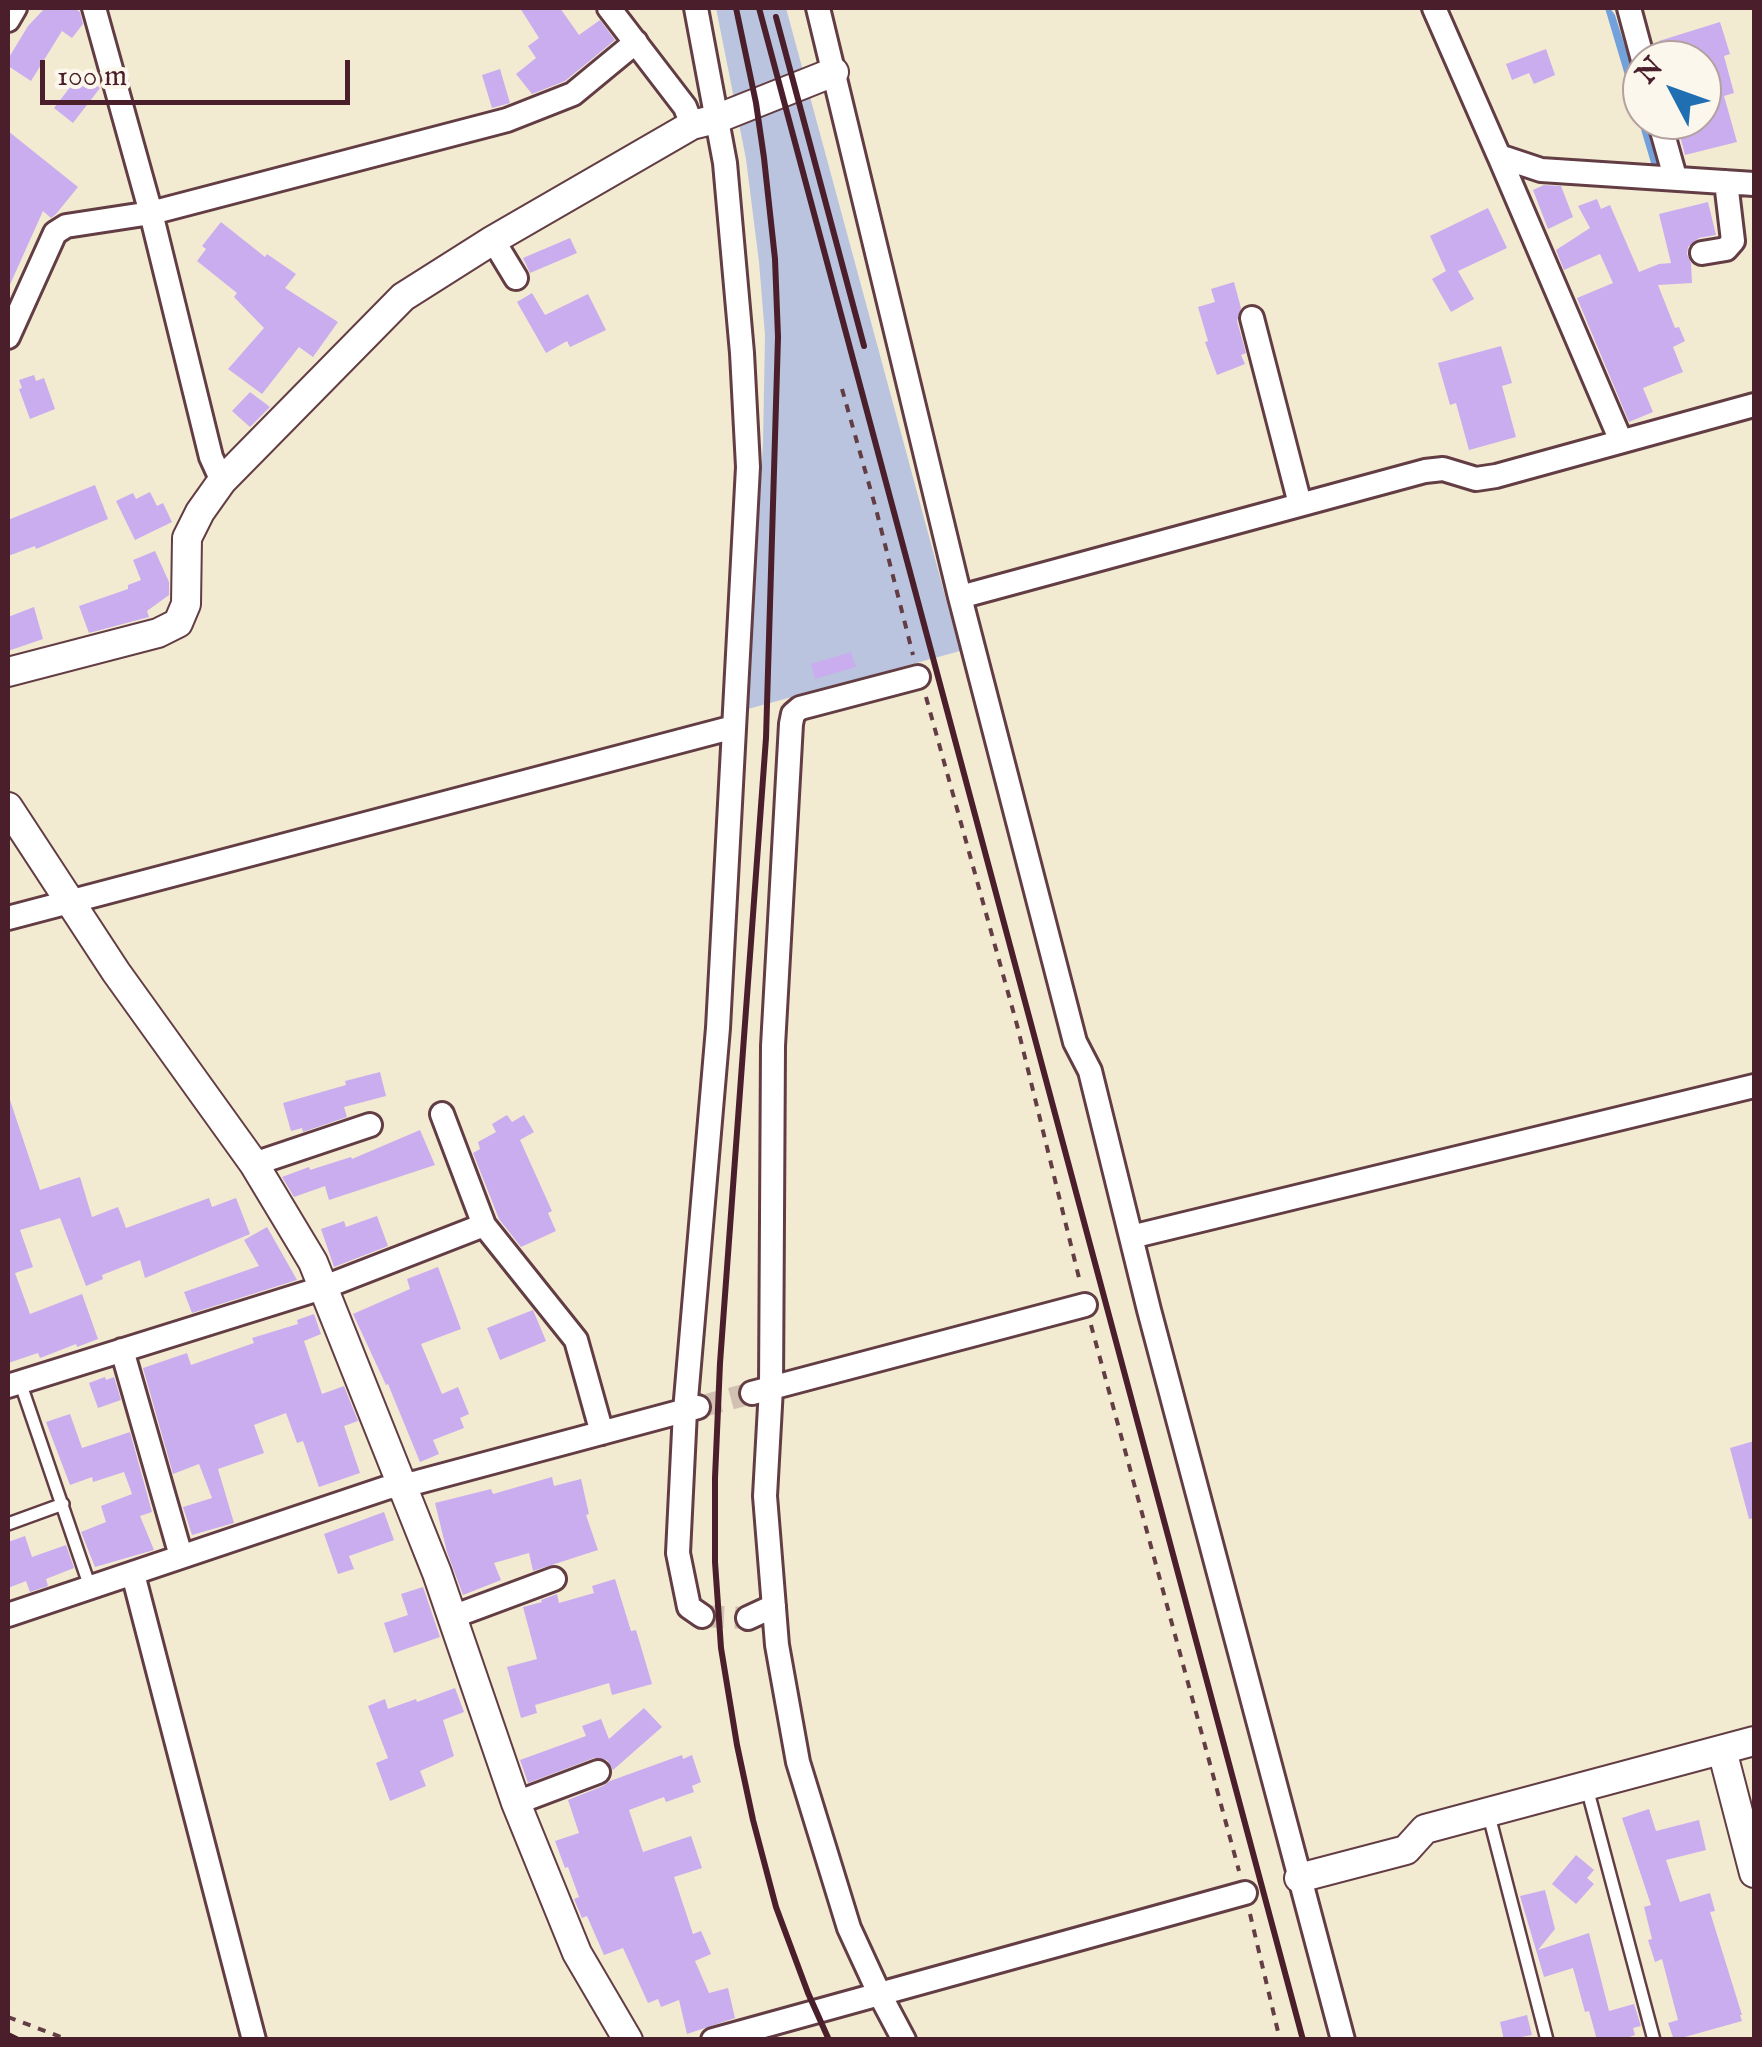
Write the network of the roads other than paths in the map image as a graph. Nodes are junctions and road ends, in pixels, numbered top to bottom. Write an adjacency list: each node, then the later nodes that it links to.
1 (15, 8): 8 (street)
2 (94, 8): 18 (street)
3 (610, 8): 10 (street)
4 (696, 8): 12 (street)
5 (818, 8): 11 (street)
6 (1434, 8): 14 (street)
7 (1629, 8): 9 (street)
8 (8, 20)
9 (1638, 40)
10 (636, 42): 12 (street); 18 (street)
11 (834, 72): 12 (street); 28 (street)
12 (704, 122): 19 (street); 31 (street)
13 (1665, 140): 15 (street)
14 (1499, 156): 15 (street); 25 (street)
15 (1675, 177): 16 (street)
16 (1726, 182): 17 (street); 20 (street)
17 (1754, 184)
18 (151, 212): 23 (street); 26 (street)
19 (493, 240): 21 (street); 26 (street)
20 (1702, 253)
21 (516, 278)
22 (1252, 318): 27 (street)
23 (8, 337)
24 (1754, 405): 25 (street)
25 (1621, 441): 27 (street)
26 (222, 482): 29 (street)
27 (1300, 504): 28 (street)
28 (960, 596): 40 (street)
29 (8, 672)
30 (918, 676): 45 (street)
31 (734, 728): 33 (street); 46 (street)
32 (8, 807): 33 (street)
33 (68, 902): 34 (street); 38 (street)
34 (8, 918)
35 (1754, 1086): 40 (street)
36 (442, 1114): 39 (street)
37 (370, 1125): 38 (street)
38 (254, 1164): 41 (street)
39 (484, 1225): 41 (street); 47 (street)
40 (1132, 1237): 67 (street)
41 (322, 1288): 43 (street); 48 (street)
42 (1085, 1304): 45 (street)
43 (122, 1350): 44 (street); 51 (street)
44 (14, 1384): 49 (lane)
45 (762, 1391): 55 (street)
46 (692, 1409): 47 (street); 57 (street)
47 (602, 1433): 48 (street)
48 (402, 1484): 51 (street); 58 (street)
49 (63, 1504): 50 (lane); 54 (lane)
50 (8, 1524)
51 (181, 1556): 52 (street)
52 (133, 1574): 54 (street); 70 (street)
53 (554, 1579): 58 (street)
54 (90, 1587): 56 (street)
55 (774, 1606): 59 (street); 69 (street)
56 (8, 1615)
57 (702, 1616)
58 (452, 1617): 64 (street)
59 (748, 1618)
60 (1754, 1741): 61 (street)
61 (1722, 1750): 63 (street); 66 (street)
62 (598, 1772): 64 (street)
63 (1587, 1785): 65 (street); 76 (lane)
64 (516, 1803): 71 (street)
65 (1488, 1812): 67 (street); 75 (lane)
66 (1754, 1873)
67 (1300, 1878): 74 (street)
68 (1245, 1893): 69 (street)
69 (879, 1993): 72 (street); 73 (street)
70 (254, 2040)
71 (628, 2040)
72 (713, 2040)
73 (904, 2040)
74 (1343, 2040)
75 (1547, 2040)
76 (1654, 2040)

